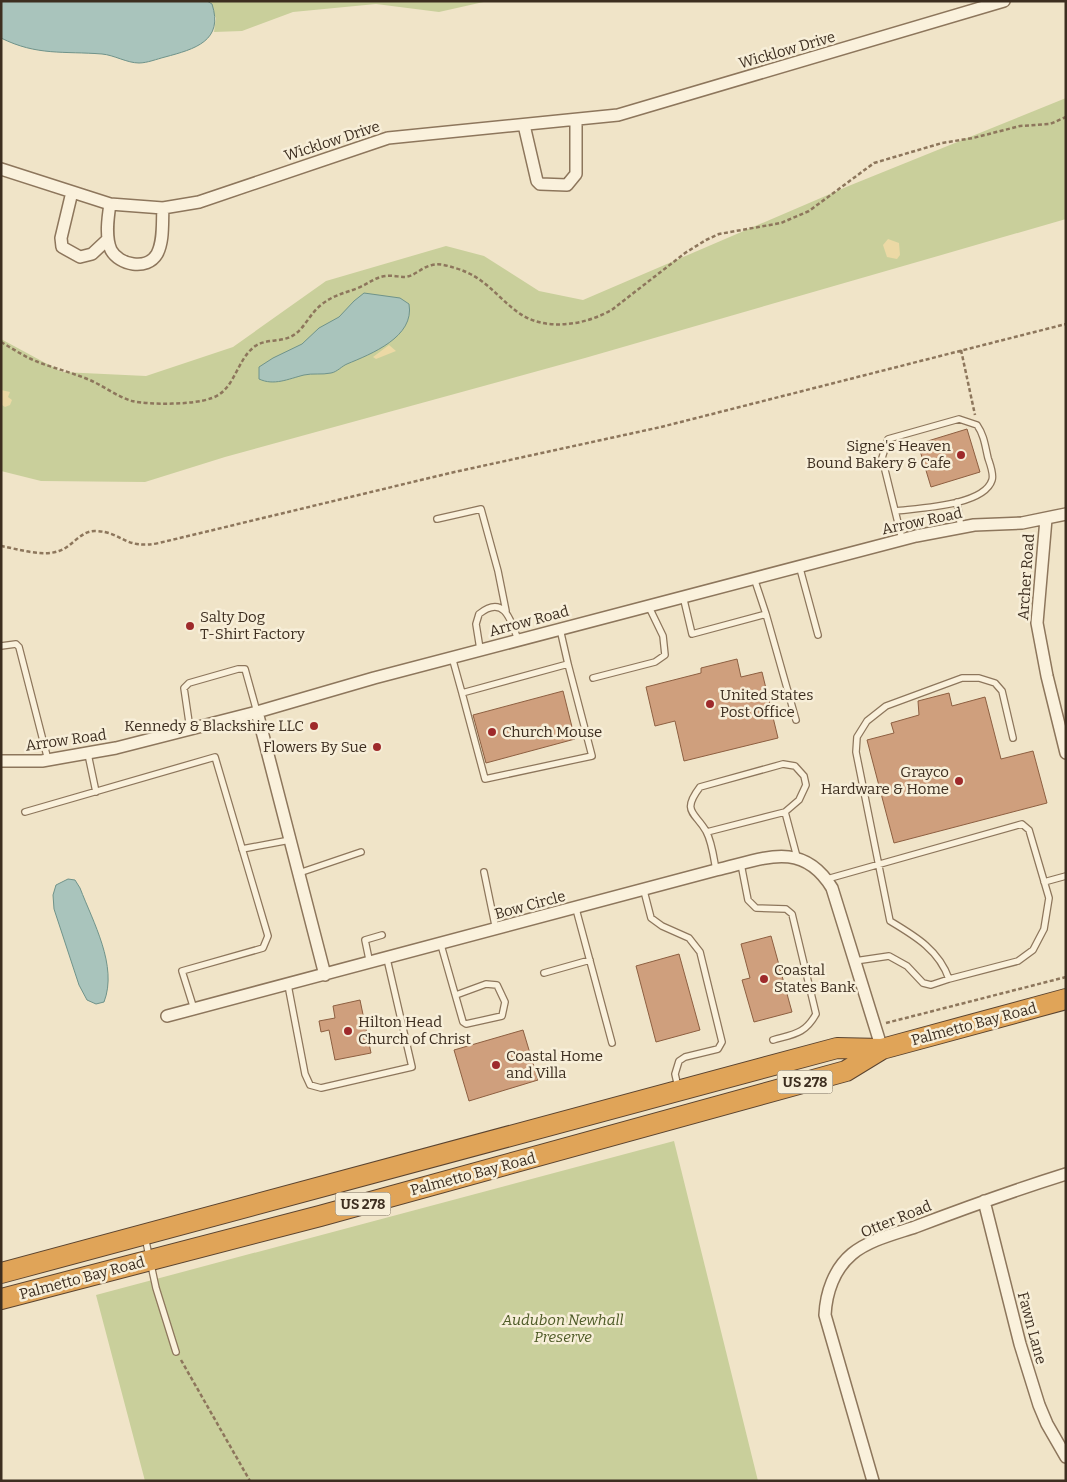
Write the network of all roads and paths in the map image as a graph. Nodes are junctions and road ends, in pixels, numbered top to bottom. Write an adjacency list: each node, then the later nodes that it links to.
1 (1004, 1): 3 (street, Wicklow Drive)
2 (1066, 117): 11 (path)
3 (576, 120): 4 (street, Wicklow Drive); 4 (street)
4 (524, 125): 8 (street, Wicklow Drive)
5 (1, 169): 6 (street, Wicklow Drive)
6 (72, 192): 7 (street, Wicklow Drive); 9 (street)
7 (110, 204): 8 (street, Wicklow Drive); 9 (street)
8 (163, 208): 9 (street)
9 (108, 239)
10 (1066, 324): 12 (path)
11 (1, 342)
12 (961, 350): 13 (path); 21 (path)
13 (977, 425): 14 (lane); 15 (lane)
14 (957, 502): 15 (lane); 19 (lane)
15 (895, 511): 20 (lane)
16 (1066, 514): 18 (street, Arrow Road)
17 (437, 518): 26 (lane)
18 (1046, 519): 19 (street, Arrow Road); 42 (street, Archer Road)
19 (962, 528): 20 (street, Arrow Road)
20 (902, 539): 22 (street, Arrow Road)
21 (1, 546)
22 (799, 565): 23 (street, Arrow Road); 29 (lane)
23 (753, 577): 24 (street, Arrow Road); 27 (lane)
24 (682, 596): 25 (street, Arrow Road); 27 (lane)
25 (648, 605): 28 (street, Arrow Road); 35 (lane)
26 (506, 611): 30 (lane); 32 (lane)
27 (766, 614): 38 (lane)
28 (559, 628): 30 (street, Arrow Road); 34 (lane)
29 (818, 635)
30 (518, 640): 32 (street, Arrow Road)
31 (1, 646): 43 (lane)
32 (480, 650): 33 (street, Arrow Road)
33 (452, 657): 36 (lane); 37 (street, Arrow Road)
34 (568, 664): 36 (lane); 36 (lane)
35 (593, 678)
36 (462, 693)
37 (257, 712): 39 (street, Arrow Road); 39 (lane); 49 (street)
38 (796, 720)
39 (190, 729): 41 (street, Arrow Road)
40 (1013, 738): 54 (lane)
41 (88, 754): 43 (street, Arrow Road); 45 (lane)
42 (1066, 754)
43 (48, 760): 44 (street, Arrow Road)
44 (1, 761)
45 (96, 792): 46 (lane); 50 (lane)
46 (25, 812)
47 (785, 812): 48 (lane); 48 (lane); 52 (lane)
48 (707, 832): 55 (lane)
49 (290, 840): 50 (lane); 57 (street)
50 (242, 849): 76 (lane)
51 (361, 852): 57 (lane)
52 (797, 857): 53 (street, Bow Circle); 59 (street)
53 (741, 864): 55 (street, Bow Circle); 78 (lane)
54 (878, 864): 59 (lane); 60 (lane); 72 (lane)
55 (716, 870): 61 (street, Bow Circle)
56 (484, 872): 63 (lane)
57 (298, 873): 71 (street)
58 (1066, 876): 60 (lane)
59 (826, 878): 68 (street)
60 (1044, 882): 72 (lane)
61 (644, 891): 62 (street, Bow Circle); 81 (lane)
62 (576, 909): 63 (street, Bow Circle); 67 (lane)
63 (496, 930): 65 (street, Bow Circle)
64 (382, 935): 69 (lane)
65 (441, 944): 66 (street, Bow Circle); 74 (lane)
66 (387, 959): 69 (street, Bow Circle); 73 (lane)
67 (590, 960): 70 (lane); 79 (lane)
68 (855, 961): 72 (lane); 80 (street)
69 (370, 964): 71 (street, Bow Circle)
70 (544, 973)
71 (325, 975): 73 (street, Bow Circle)
72 (949, 979)
73 (288, 985): 76 (street, Bow Circle)
74 (456, 995): 74 (lane)
75 (1066, 999): 80 (highway, Palmetto Bay Road / US 278)
76 (194, 1009): 77 (street, Bow Circle)
77 (167, 1016)
78 (773, 1040)
79 (612, 1042)
80 (882, 1050): 81 (highway, Palmetto Bay Road / US 278); 85 (highway, Palmetto Bay Road / US 278)
81 (679, 1091): 84 (highway, Palmetto Bay Road / US 278)
82 (1066, 1174): 83 (street, Otter Road)
83 (984, 1201): 89 (street, Fawn Lane); 91 (street, Otter Road)
84 (144, 1235): 85 (lane); 86 (highway, Palmetto Bay Road / US 278)
85 (150, 1260): 87 (highway, Palmetto Bay Road / US 278); 88 (lane)
86 (1, 1273)
87 (1, 1300)
88 (176, 1352): 90 (path)
89 (1066, 1458)
90 (250, 1481)
91 (873, 1481)

